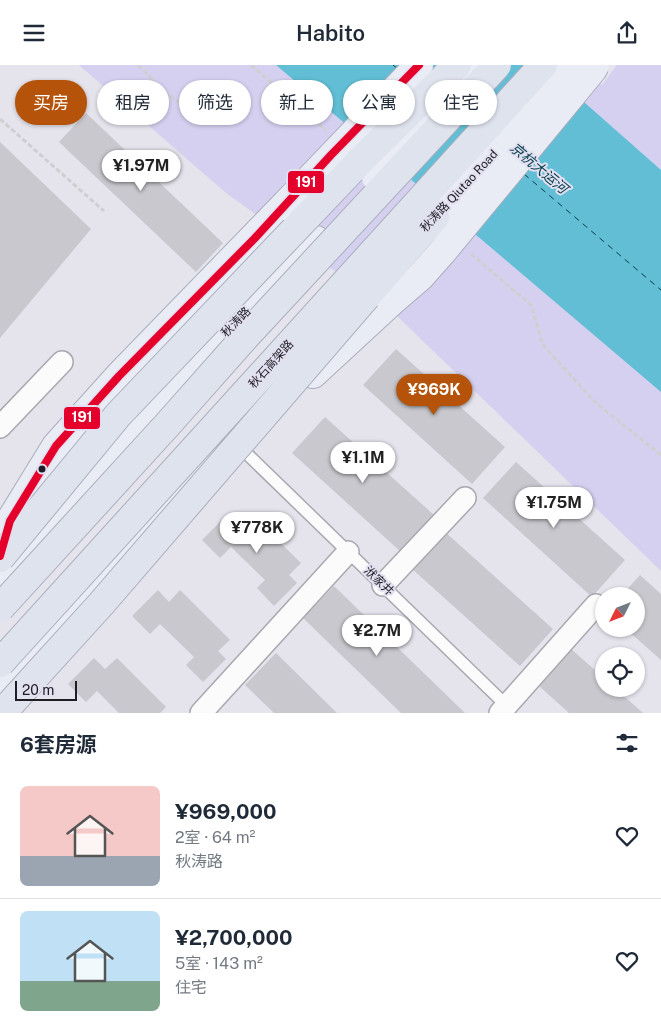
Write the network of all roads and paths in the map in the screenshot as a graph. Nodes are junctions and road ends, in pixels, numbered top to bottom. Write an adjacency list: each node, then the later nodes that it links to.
1 (138, 65): 9 (path)
2 (419, 65): 19 (main road, bridge)
3 (457, 65): 19 (highway, bridge)
4 (474, 65): 21 (main road, 秋涛路, bridge)
5 (497, 65): 24 (highway, bridge)
6 (543, 65): 26 (highway, 秋石高架路, bridge)
7 (575, 65): 12 (main road, 秋涛路 Qiutao Road, bridge)
8 (595, 65): 16 (main road, bridge)
9 (179, 102)
10 (0, 119): 11 (path)
11 (104, 211)
12 (435, 217): 25 (main road, 秋涛路 Qiutao Road, bridge); 29 (highway, bridge)
13 (531, 305): 17 (path)
14 (62, 362): 15 (street)
15 (0, 427)
16 (243, 450): 20 (lane, 洑家井); 25 (main road)
17 (661, 455)
18 (464, 498): 22 (street)
19 (1, 550)
20 (348, 552): 22 (lane, 洑家井); 30 (street)
21 (0, 581)
22 (383, 585): 28 (lane, 洑家井)
23 (595, 606): 28 (street)
24 (0, 608)
25 (71, 611): 27 (main road)
26 (0, 663)
27 (0, 685)
28 (507, 711)
29 (2, 713)
30 (201, 713)

